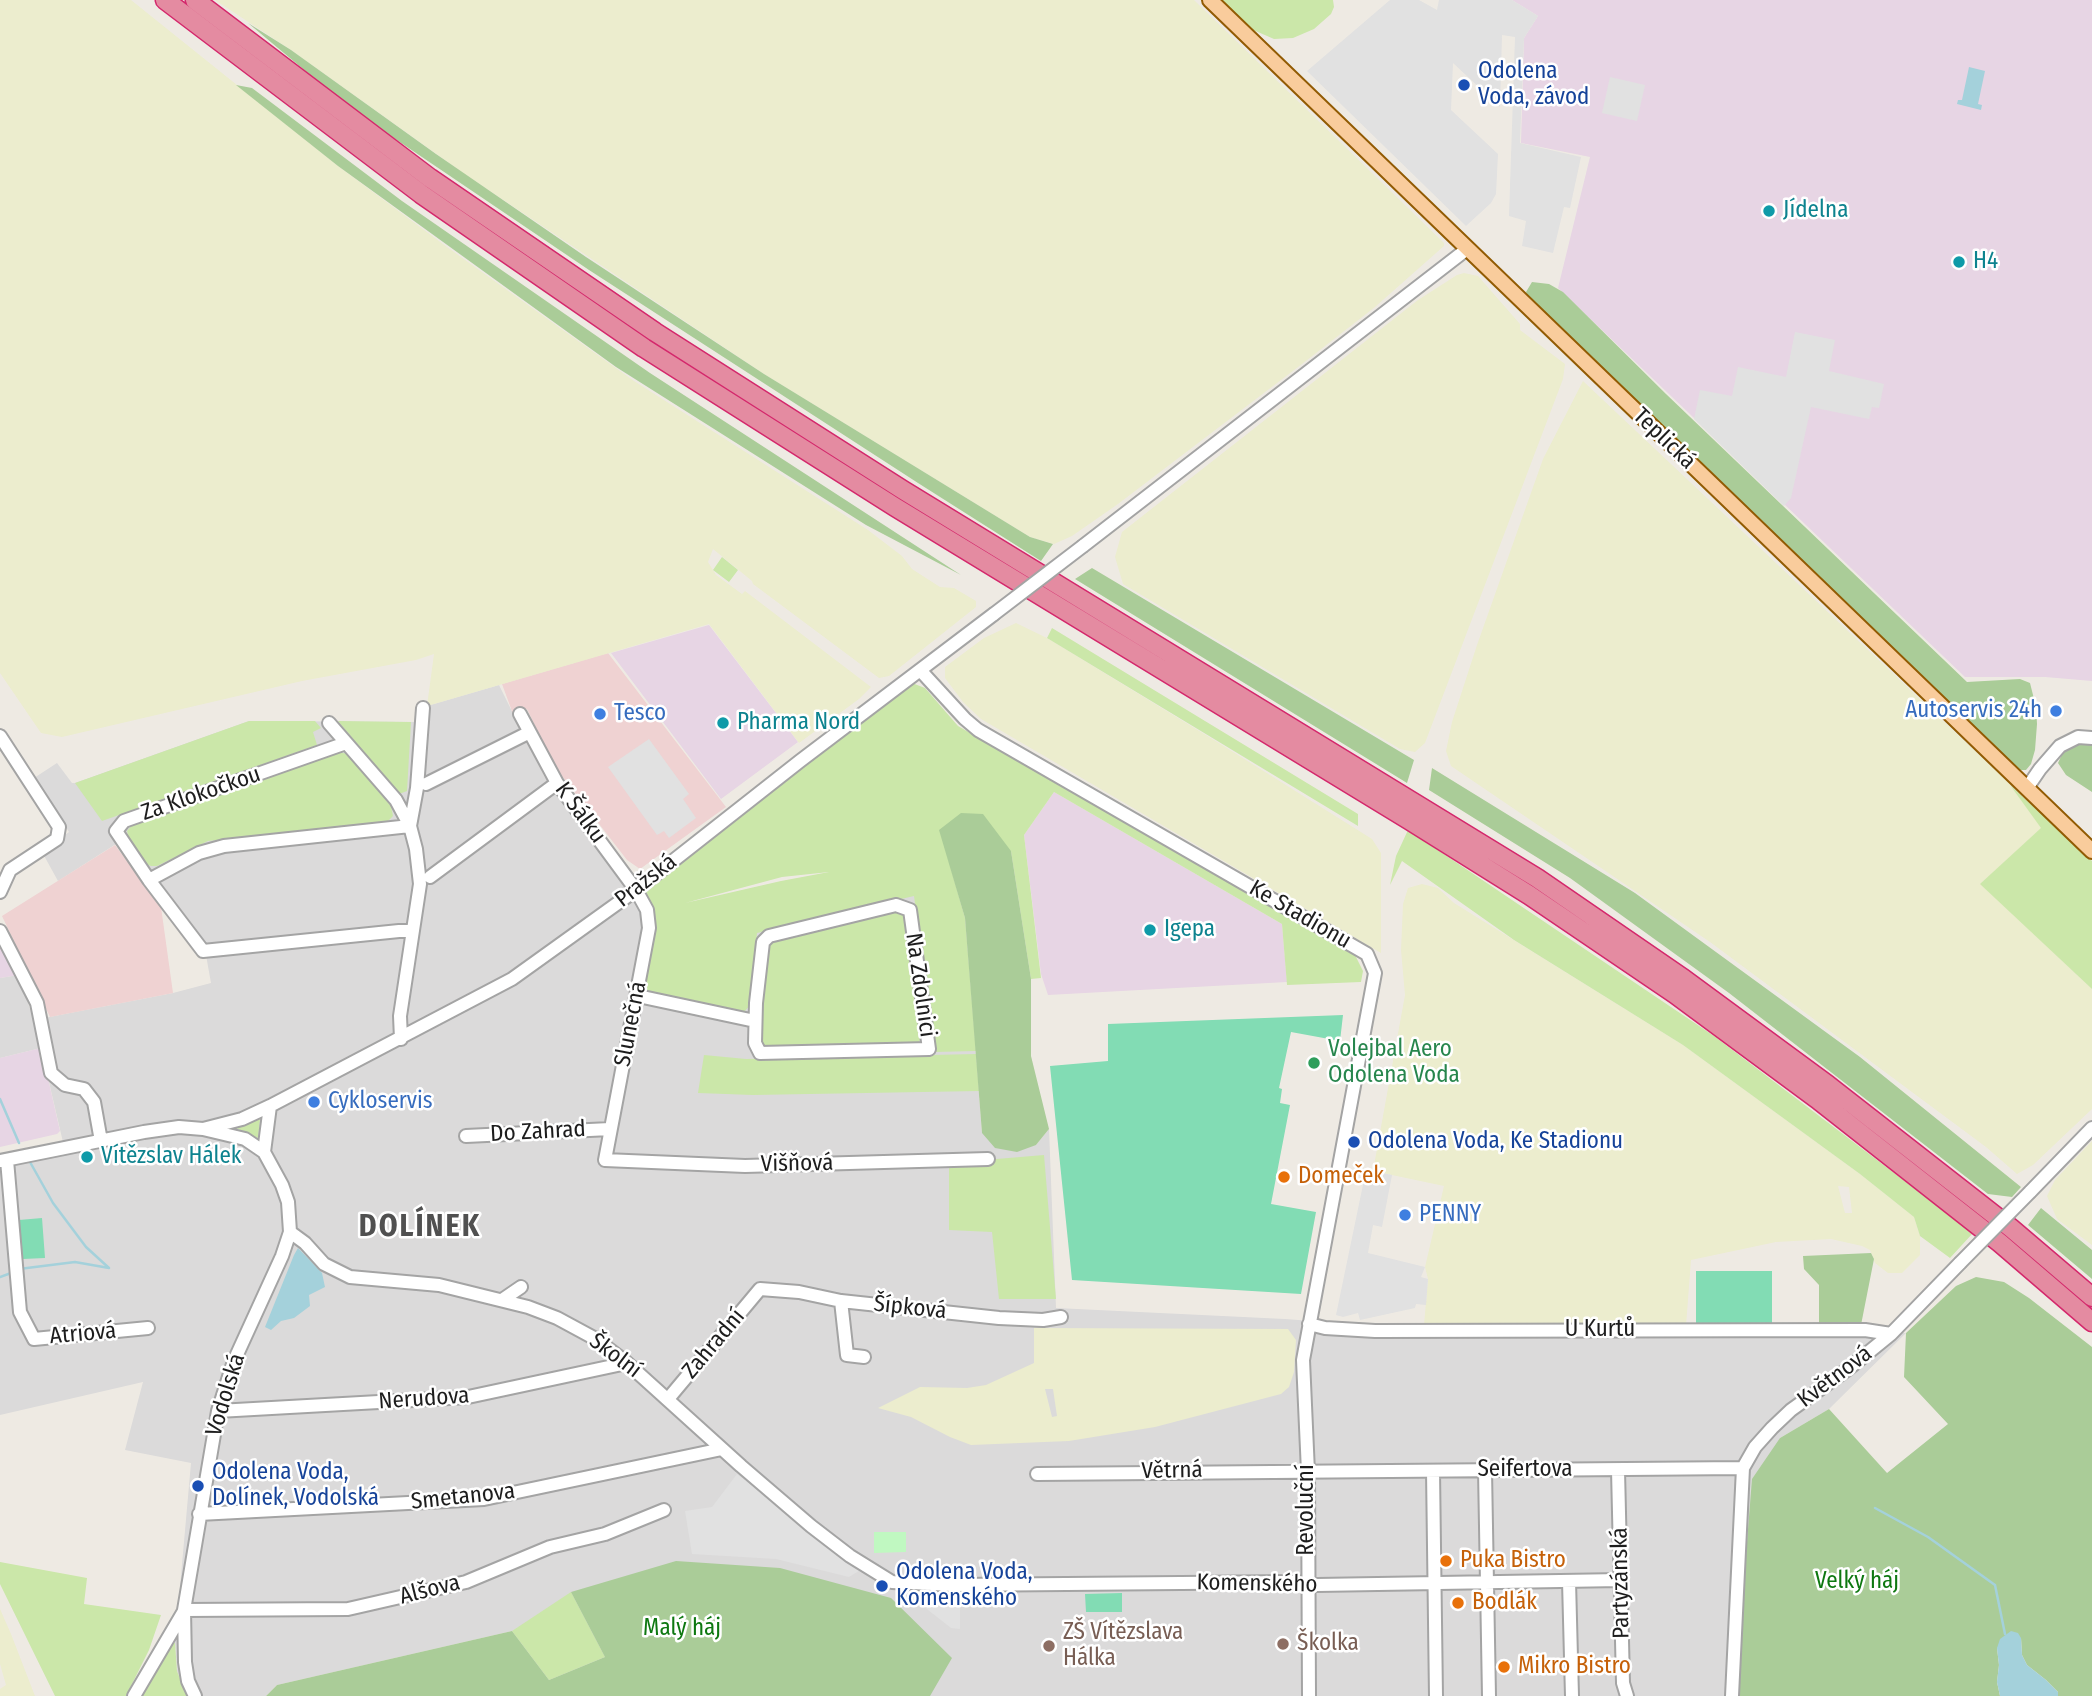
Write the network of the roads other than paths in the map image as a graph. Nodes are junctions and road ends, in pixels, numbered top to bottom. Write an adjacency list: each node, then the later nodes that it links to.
1 (165, 0): 44 (highway)
2 (195, 0): 40 (highway)
3 (1210, 0): 4 (main road, Teplická)
4 (1467, 249): 5 (street, Pražská, bridge); 15 (main road, Teplická)
5 (920, 670): 20 (street, Pražská); 45 (street, Ke Stadionu)
6 (423, 708): 16 (street)
7 (520, 714): 9 (street, K Šálku)
8 (328, 723): 12 (street)
9 (528, 733): 13 (street, K Šálku); 14 (street)
10 (0, 736): 21 (street)
11 (2092, 738): 15 (street)
12 (346, 743): 16 (street); 19 (street, Za Klokočkou)
13 (557, 783): 18 (street); 20 (street, K Šálku)
14 (426, 784)
15 (2027, 788): 17 (main road, Teplická)
16 (410, 826): 19 (street); 23 (street)
17 (2092, 851)
18 (430, 877)
19 (149, 880): 23 (street, Za Klokočkou)
20 (636, 890): 24 (street, Slunečná); 26 (street, Pražská)
21 (0, 892)
22 (0, 931): 32 (street)
23 (413, 931): 26 (street)
24 (638, 996): 25 (street); 30 (street, Slunečná)
25 (755, 1021): 25 (street, Na Zdolnici)
26 (401, 1039): 27 (street, Pražská)
27 (271, 1106): 29 (street, Pražská); 33 (street)
28 (2092, 1128): 47 (street, Květnová, bridge)
29 (203, 1129): 32 (street); 33 (street)
30 (610, 1129): 31 (street, Do Zahrad); 36 (street, Slunečná)
31 (466, 1136)
32 (101, 1141): 35 (street)
33 (264, 1152): 37 (street, Vodolská)
34 (988, 1159): 36 (street, Višňová)
35 (4, 1160): 46 (street, Atriová)
36 (605, 1160)
37 (290, 1232): 41 (street, Školní); 51 (street, Vodolská)
38 (521, 1287): 41 (street)
39 (760, 1289): 42 (street, Šípková); 50 (street, Zahradní)
40 (2092, 1297)
41 (502, 1300): 49 (street, Školní)
42 (841, 1301): 43 (street, Šípková); 48 (street)
43 (1061, 1317)
44 (2092, 1322)
45 (1309, 1324): 47 (street, U Kurtů); 57 (street, Revoluční)
46 (148, 1328)
47 (1891, 1334): 53 (street, Květnová)
48 (864, 1357)
49 (627, 1363): 50 (street, Školní); 51 (street, Nerudova)
50 (668, 1399): 52 (street, Školní)
51 (218, 1411): 60 (street, Vodolská)
52 (722, 1449): 60 (street, Smetanova); 63 (street, Školní)
53 (1743, 1468): 55 (street, Seifertova); 77 (street)
54 (1485, 1470): 55 (street, Seifertova); 56 (street, Seifertova); 65 (street)
55 (1618, 1470): 61 (street, Partyzánská)
56 (1433, 1471): 57 (street, Seifertova); 64 (street)
57 (1307, 1472): 58 (street, Větrná); 66 (street, Revoluční)
58 (1037, 1474)
59 (664, 1510): 67 (street, Alšova)
60 (200, 1514): 67 (street, Vodolská)
61 (1621, 1580): 62 (street, Komenského); 76 (street, Partyzánská)
62 (1569, 1581): 65 (street, Komenského); 74 (street)
63 (892, 1582): 66 (street, Komenského)
64 (1434, 1583): 65 (street, Komenského); 66 (street, Komenského); 71 (street)
65 (1488, 1583): 72 (street)
66 (1307, 1584): 70 (street, Revoluční)
67 (184, 1611): 68 (street); 69 (street, Vodolská)
68 (134, 1696)
69 (195, 1696)
70 (1309, 1696)
71 (1436, 1696)
72 (1489, 1696)
73 (1566, 1696): 74 (street)
74 (1572, 1696): 75 (street)
75 (1583, 1696)
76 (1627, 1696)
77 (1732, 1696)

